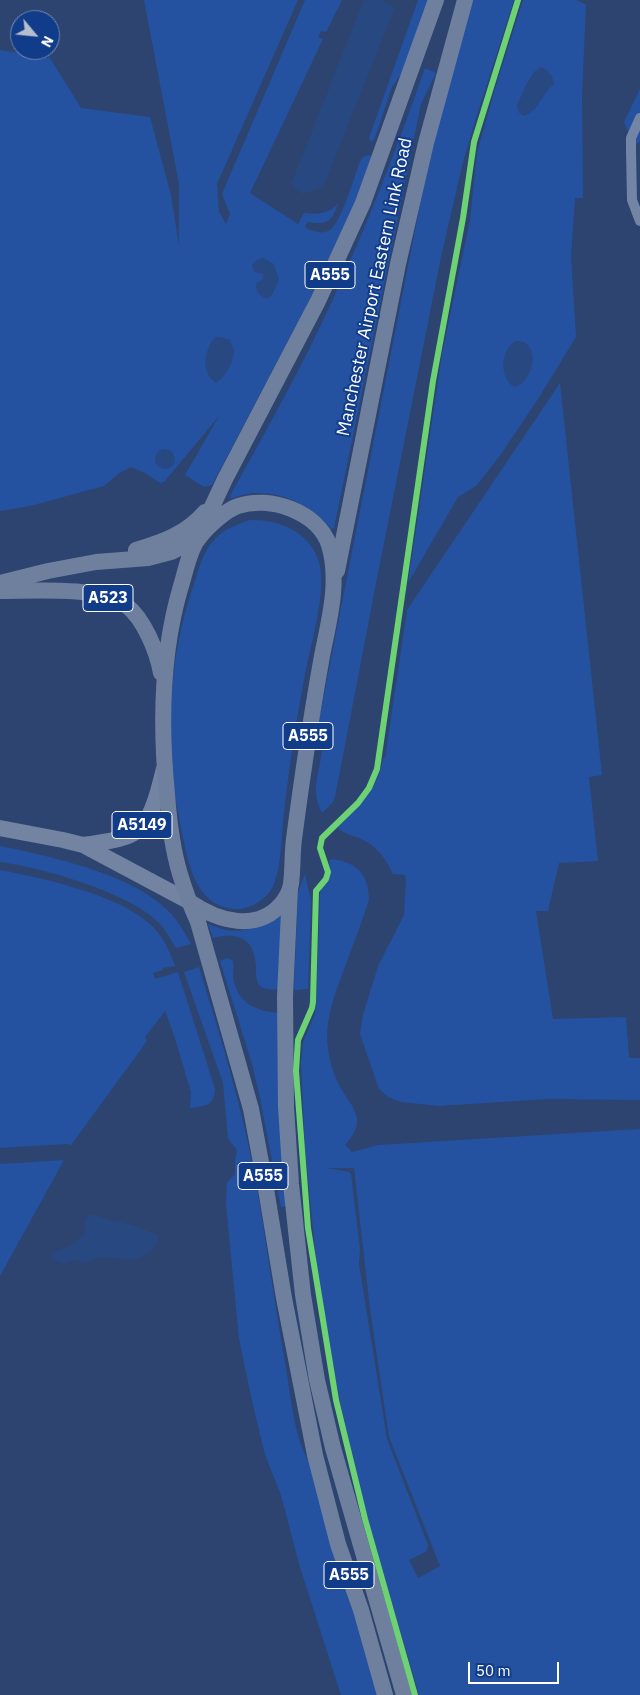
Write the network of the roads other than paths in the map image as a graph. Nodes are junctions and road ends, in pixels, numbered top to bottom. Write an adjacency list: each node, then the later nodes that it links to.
1 (436, 0): 5 (highway, Manchester Airport Eastern Link Road / A555)
2 (465, 0): 9 (highway, Manchester Airport Eastern Link Road / A555)
3 (640, 118): 4 (street)
4 (640, 221)
5 (216, 498): 6 (highway, Manchester Airport Eastern Link Road / A555); 7 (highway, A523)
6 (197, 539): 7 (highway, A523); 9 (highway, A555); 11 (highway, A555)
7 (96, 562): 8 (highway, A523)
8 (0, 583)
9 (334, 584): 15 (highway, A555)
10 (0, 592): 11 (highway, A523)
11 (163, 685): 12 (highway, A555)
12 (164, 766): 14 (main road, A5149); 16 (highway, A555)
13 (0, 828): 14 (main road, A5149)
14 (83, 845): 16 (main road, A5149)
15 (290, 888): 16 (highway); 18 (highway, A555)
16 (190, 902): 17 (highway, A555)
17 (385, 1695)
18 (404, 1695)

